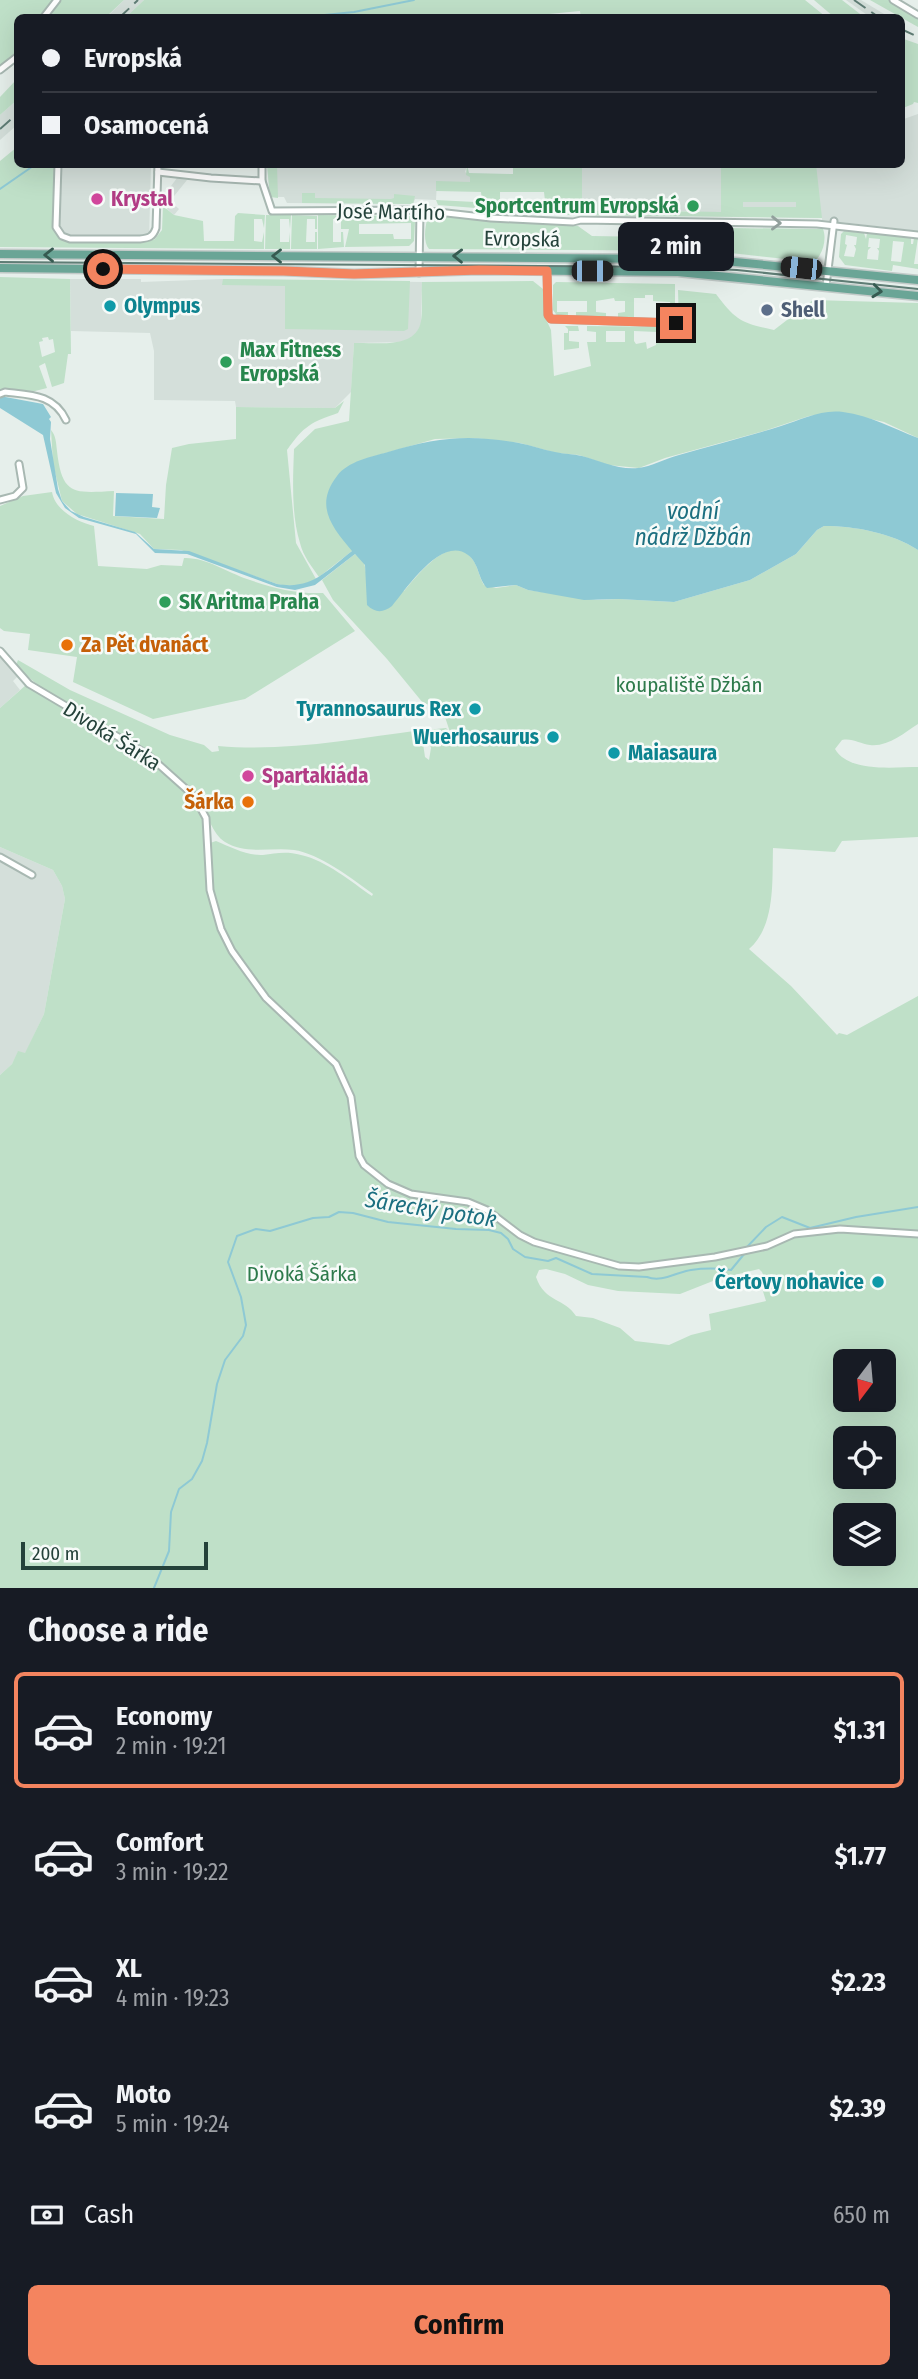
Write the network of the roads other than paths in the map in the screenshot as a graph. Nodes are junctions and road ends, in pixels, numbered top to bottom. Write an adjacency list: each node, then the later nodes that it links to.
1 (57, 0): 3 (street)
2 (893, 0): 4 (street)
3 (46, 14)
4 (918, 15)
5 (58, 168): 8 (street)
6 (158, 168): 8 (street)
7 (262, 168): 9 (street, José Martího)
8 (158, 172): 9 (street)
9 (262, 181): 10 (street, José Martího)
10 (420, 210): 11 (street, José Martího, one-way to 11); 14 (street)
11 (833, 224): 12 (street, José Martího); 17 (street)
12 (918, 235)
13 (0, 254): 14 (main road, Evropská, one-way to 13)
14 (419, 256): 17 (main road, Evropská, one-way to 14); 18 (street)
15 (0, 268): 18 (main road, Evropská)
16 (547, 271): 18 (main road, Evropská); 20 (main road, Evropská); 22 (street)
17 (828, 271): 19 (main road, Evropská); 20 (street)
18 (419, 274)
19 (918, 281)
20 (826, 286): 21 (main road, Evropská, one-way to 21)
21 (918, 296)
22 (676, 323)
23 (1, 394): 24 (street)
24 (66, 420)
25 (19, 464): 26 (street)
26 (0, 500)
27 (0, 651): 30 (street, Divoká Šárka)
28 (0, 857): 29 (street)
29 (32, 875)
30 (918, 1234)

